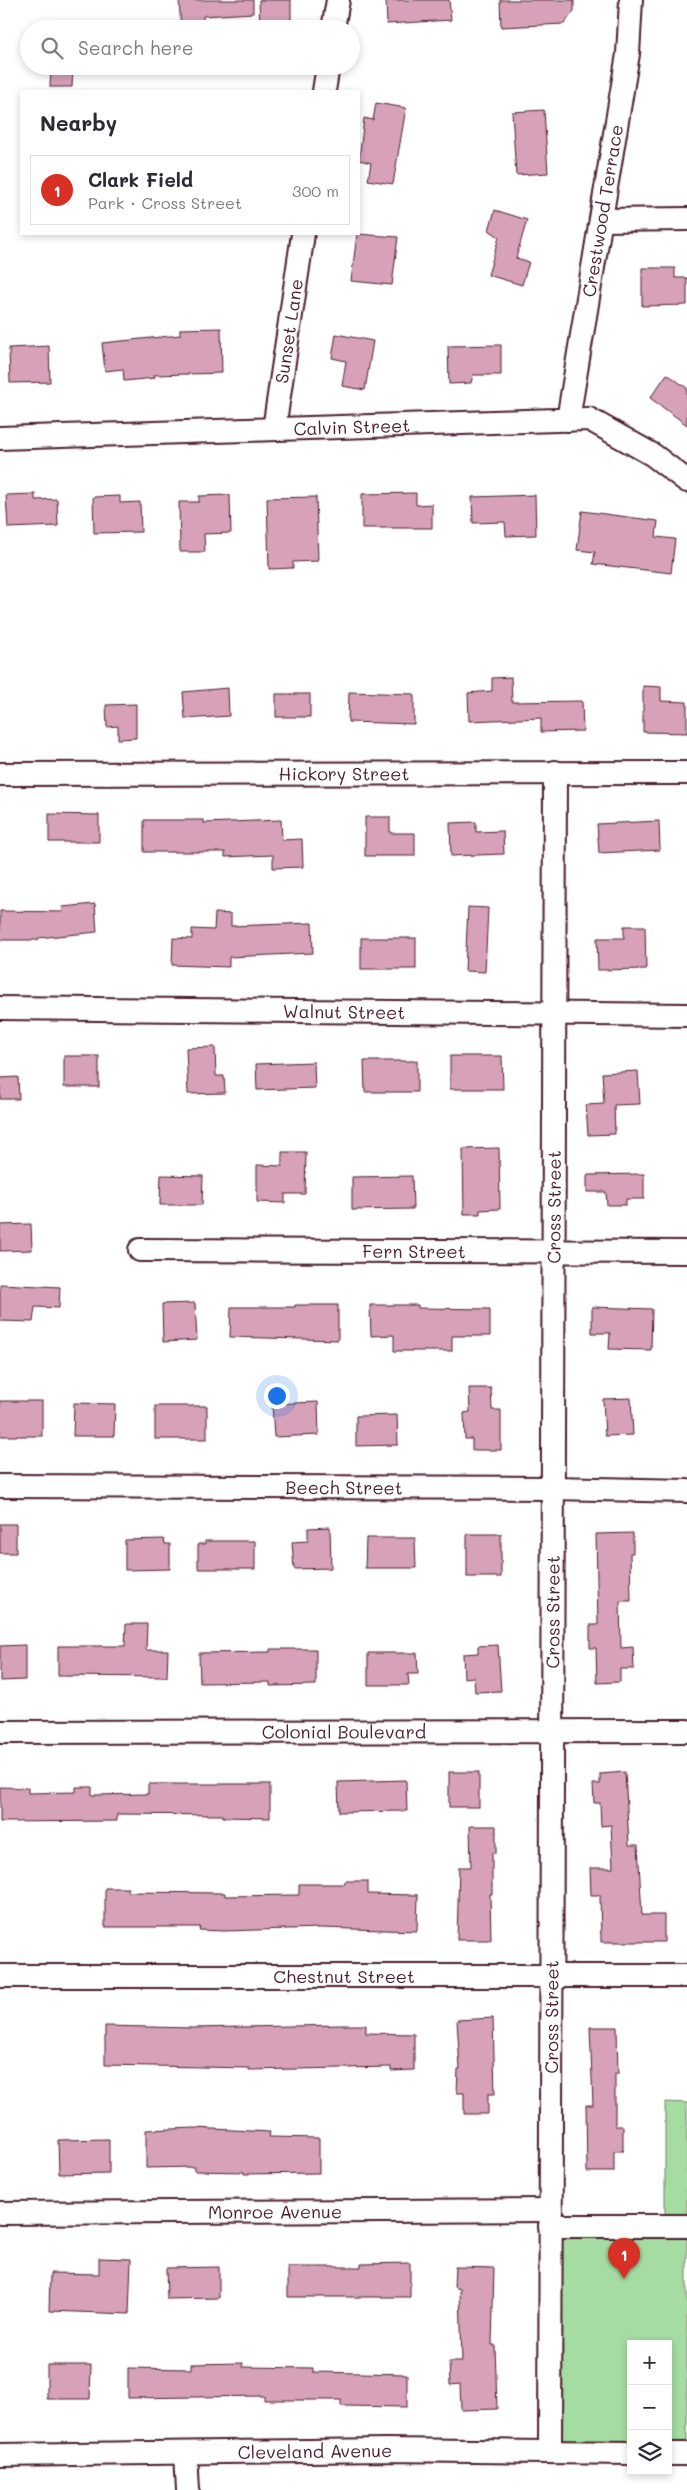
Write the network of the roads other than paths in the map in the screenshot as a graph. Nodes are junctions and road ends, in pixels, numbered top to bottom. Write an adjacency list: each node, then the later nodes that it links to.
1 (338, 0): 3 (street)
2 (631, 0): 6 (street, Crestwood Terrace)
3 (335, 20)
4 (327, 75): 5 (street)
5 (324, 90)
6 (602, 220): 7 (street); 9 (street, Crestwood Terrace)
7 (687, 220)
8 (303, 235): 10 (street, Sunset Lane)
9 (568, 420): 10 (street, Calvin Street); 12 (street, Calvin Street)
10 (274, 429): 11 (street, Calvin Street)
11 (0, 438)
12 (687, 481)
13 (555, 772): 14 (street, Hickory Street); 15 (street, Hickory Street); 17 (street, Cross Street)
14 (687, 773)
15 (0, 774)
16 (0, 1008): 17 (street, Walnut Street)
17 (554, 1013): 18 (street, Walnut Street); 20 (street, Cross Street)
18 (687, 1015)
19 (140, 1250): 20 (street, Fern Street)
20 (554, 1250): 21 (street, Fern Street); 23 (street, Cross Street)
21 (687, 1252)
22 (0, 1486): 23 (street, Beech Street)
23 (553, 1488): 24 (street, Beech Street); 27 (street, Cross Street)
24 (687, 1491)
25 (687, 1731): 27 (street, Colonial Boulevard)
26 (0, 1732): 27 (street, Colonial Boulevard)
27 (552, 1732): 28 (street, Cross Street)
28 (552, 1974): 29 (street, Chestnut Street); 30 (street, Chestnut Street); 32 (street, Cross Street)
29 (0, 1976)
30 (687, 1976)
31 (0, 2213): 32 (street, Monroe Avenue)
32 (551, 2218): 33 (street, Monroe Avenue); 34 (street, Cross Street)
33 (687, 2226)
34 (550, 2452): 35 (street, Cleveland Avenue); 36 (street, Cleveland Avenue)
35 (186, 2453): 39 (street, Cleveland Avenue); 40 (street)
36 (627, 2453)
37 (672, 2454): 38 (street)
38 (687, 2454)
39 (0, 2455)
40 (188, 2490)

